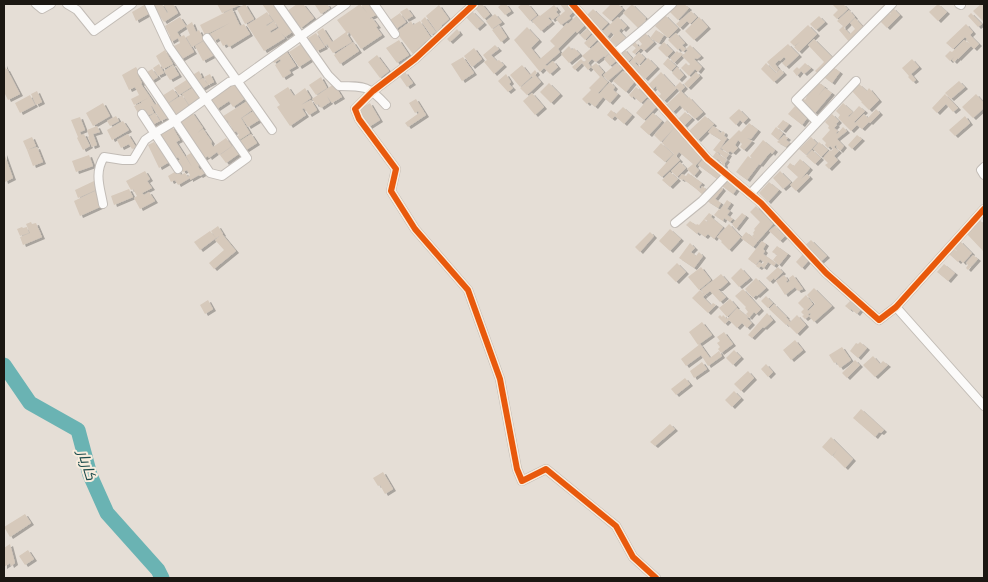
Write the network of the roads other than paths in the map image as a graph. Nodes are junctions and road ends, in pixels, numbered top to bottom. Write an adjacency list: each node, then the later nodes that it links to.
1 (36, 4): 2 (street)
2 (51, 4)
3 (67, 4): 4 (street)
4 (132, 4)
5 (149, 4): 21 (street)
6 (278, 4): 14 (street)
7 (346, 4): 14 (street)
8 (374, 4): 13 (street)
9 (474, 4): 20 (street)
10 (572, 4): 16 (street)
11 (672, 4): 16 (street)
12 (892, 4): 25 (street)
13 (395, 34)
14 (300, 36): 18 (street); 20 (street)
15 (208, 38): 18 (street)
16 (615, 53): 30 (street)
17 (142, 72): 24 (street)
18 (237, 80): 21 (street); 26 (street)
19 (856, 81): 25 (street)
20 (373, 90): 22 (street); 38 (street)
21 (205, 99): 24 (street); 24 (street)
22 (386, 105)
23 (142, 114): 27 (street)
24 (175, 121): 27 (street)
25 (817, 122): 32 (street)
26 (272, 130)
27 (155, 133): 29 (street); 33 (street)
28 (984, 167): 31 (street)
29 (178, 168)
30 (727, 175): 32 (street); 35 (street)
31 (984, 175)
32 (750, 194): 36 (street)
33 (103, 204)
34 (984, 209): 36 (street)
35 (675, 223)
36 (896, 307): 37 (street)
37 (984, 406)
38 (656, 578)

